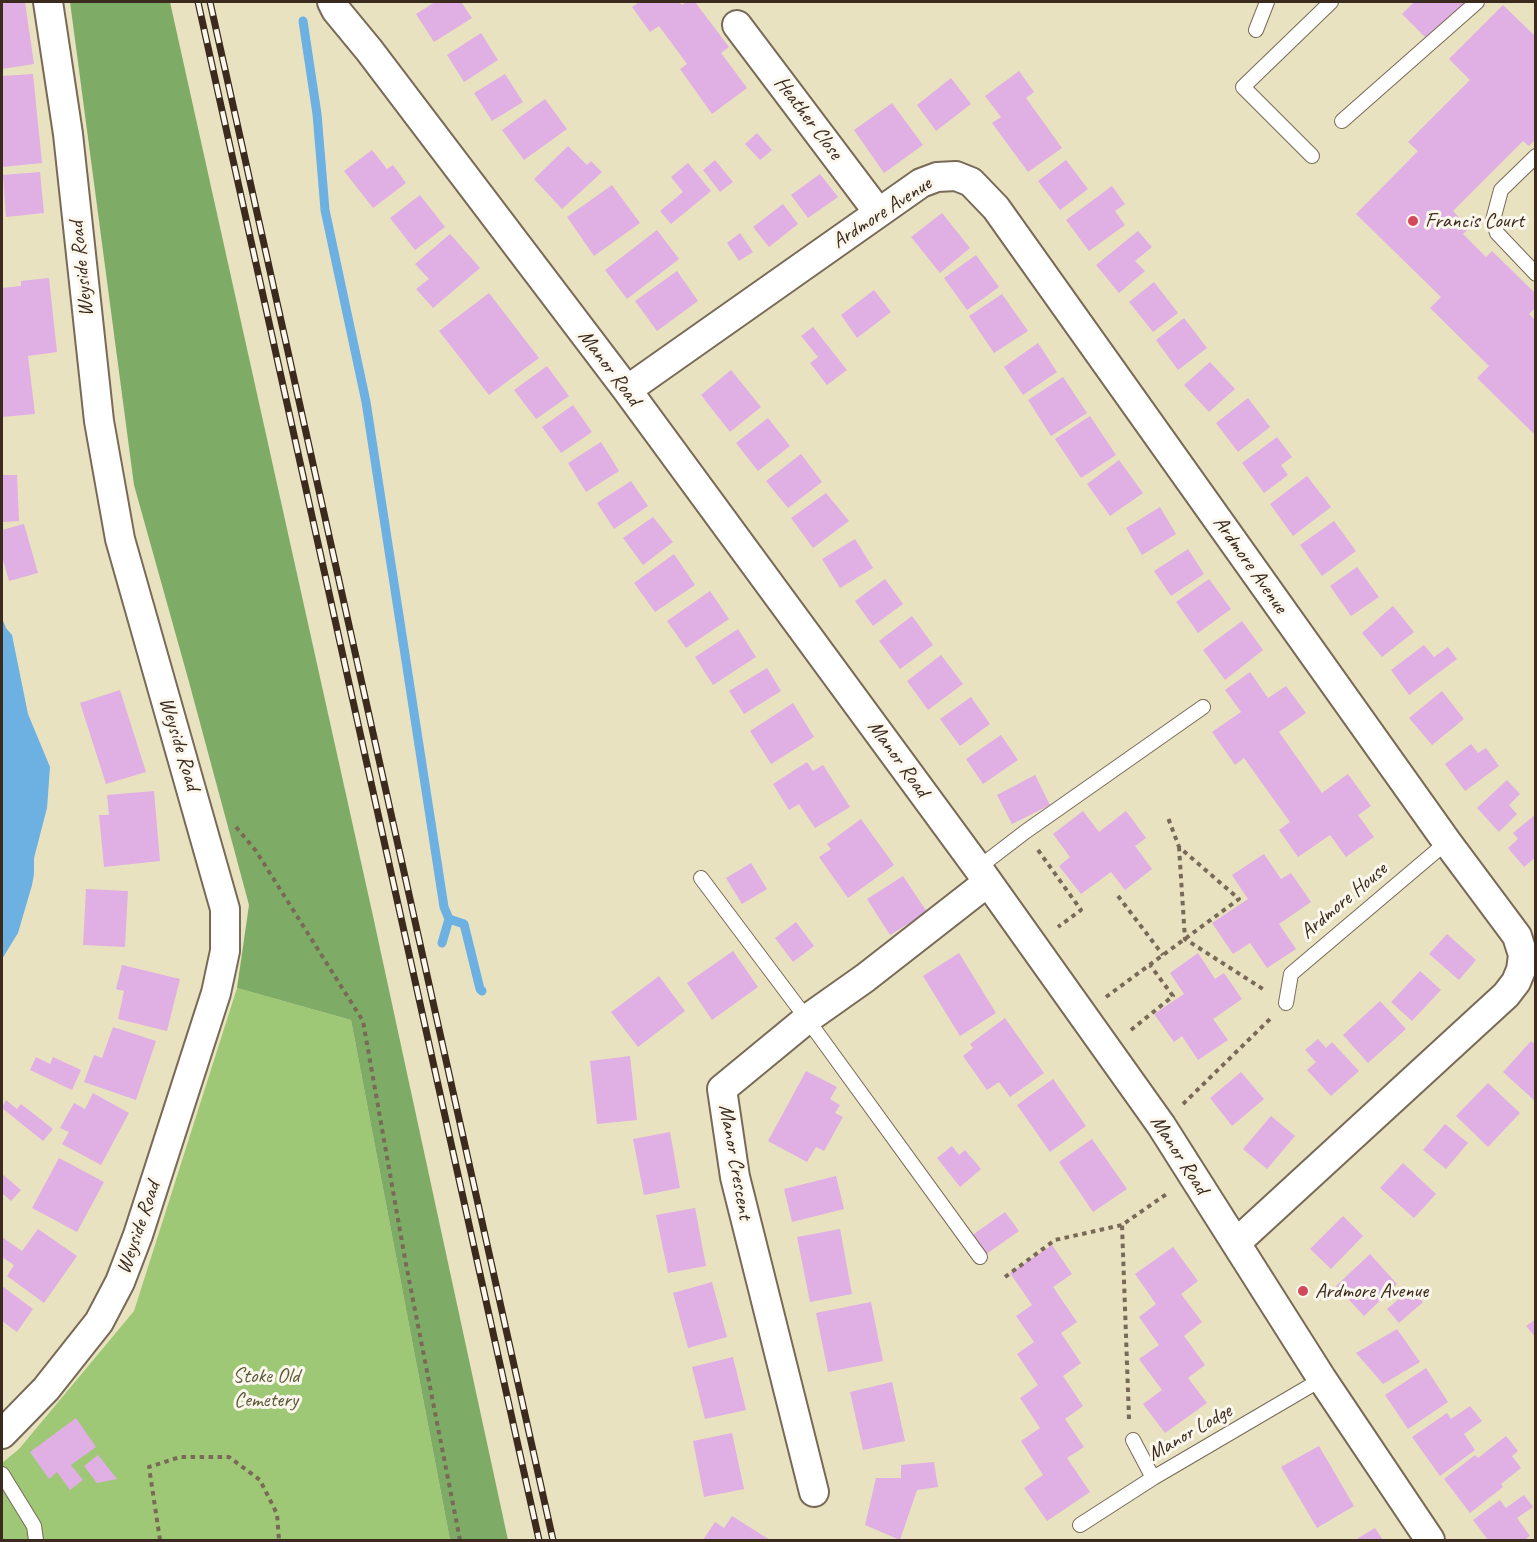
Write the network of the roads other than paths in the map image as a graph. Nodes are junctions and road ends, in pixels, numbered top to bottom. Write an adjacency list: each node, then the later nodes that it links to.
1 (48, 2): 23 (street, Weyside Road)
2 (332, 2): 13 (street, Manor Road)
3 (1266, 2): 7 (lane)
4 (1331, 2): 9 (lane)
5 (1477, 2): 8 (lane)
6 (738, 25): 11 (street, Heather Close)
7 (1256, 30)
8 (1342, 121)
9 (1312, 156)
10 (1536, 156): 12 (lane)
11 (878, 212): 13 (street, Ardmore Avenue); 15 (street, Ardmore Avenue)
12 (1536, 274)
13 (627, 390): 16 (street, Manor Road)
14 (1203, 707): 16 (lane)
15 (1448, 842): 18 (lane, Ardmore House); 20 (street, Ardmore Avenue)
16 (983, 875): 19 (street, Manor Crescent); 20 (street, Manor Road)
17 (701, 878): 19 (lane)
18 (1286, 1003)
19 (807, 1019): 21 (lane); 27 (street, Manor Crescent)
20 (1237, 1242): 22 (street, Manor Road)
21 (980, 1257)
22 (1322, 1379): 26 (lane, Manor Lodge); 30 (street, Manor Road)
23 (2, 1434)
24 (1133, 1440): 26 (lane)
25 (2, 1474): 29 (lane)
26 (1154, 1478): 28 (lane, Manor Lodge)
27 (814, 1492)
28 (1080, 1525)
29 (36, 1540)
30 (1430, 1540)

